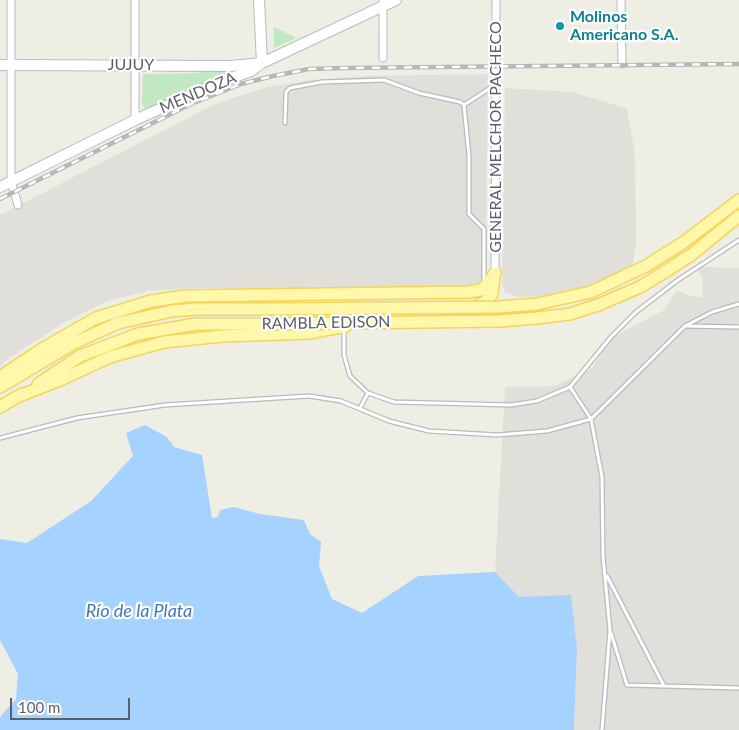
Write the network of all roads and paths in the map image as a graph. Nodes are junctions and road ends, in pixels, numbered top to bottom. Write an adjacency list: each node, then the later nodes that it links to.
1 (11, 0): 12 (street)
2 (135, 0): 9 (street)
3 (259, 0): 10 (street)
4 (396, 0): 7 (street, MENDOZA)
5 (496, 0): 13 (street, GENERAL MELCHOR PACHECO)
6 (621, 0): 11 (street)
7 (383, 3): 8 (street); 10 (street, MENDOZA)
8 (383, 58)
9 (135, 64): 10 (street, JUJUY); 12 (street, JUJUY); 15 (street)
10 (262, 64): 15 (street, MENDOZA)
11 (622, 64)
12 (5, 65): 17 (street)
13 (496, 84): 14 (lane); 23 (street, GENERAL MELCHOR PACHECO)
14 (464, 105): 16 (lane); 24 (lane)
15 (135, 120): 17 (street, MENDOZA)
16 (285, 123)
17 (11, 181): 18 (street, MENDOZA); 20 (street)
18 (0, 187)
19 (739, 200): 30 (main road, RAMBLA EDISON, bridge)
20 (18, 205)
21 (739, 216): 33 (main road, RAMBLA EDISON, bridge)
22 (739, 240): 31 (lane)
23 (494, 273): 24 (main road); 26 (main road)
24 (484, 288): 29 (main road)
25 (739, 304): 27 (lane)
26 (345, 326): 32 (lane); 33 (main road)
27 (686, 326): 28 (lane); 36 (lane)
28 (739, 327)
29 (0, 377)
30 (0, 387)
31 (570, 387): 32 (lane); 36 (lane)
32 (368, 394): 35 (lane)
33 (17, 397): 34 (main road, RAMBLA EDISON)
34 (0, 407)
35 (360, 408): 36 (lane); 37 (lane)
36 (591, 419): 38 (lane)
37 (0, 438)
38 (603, 556): 39 (lane); 40 (lane)
39 (610, 630): 40 (lane); 42 (lane)
40 (664, 686): 41 (lane)
41 (739, 688)
42 (602, 730)

